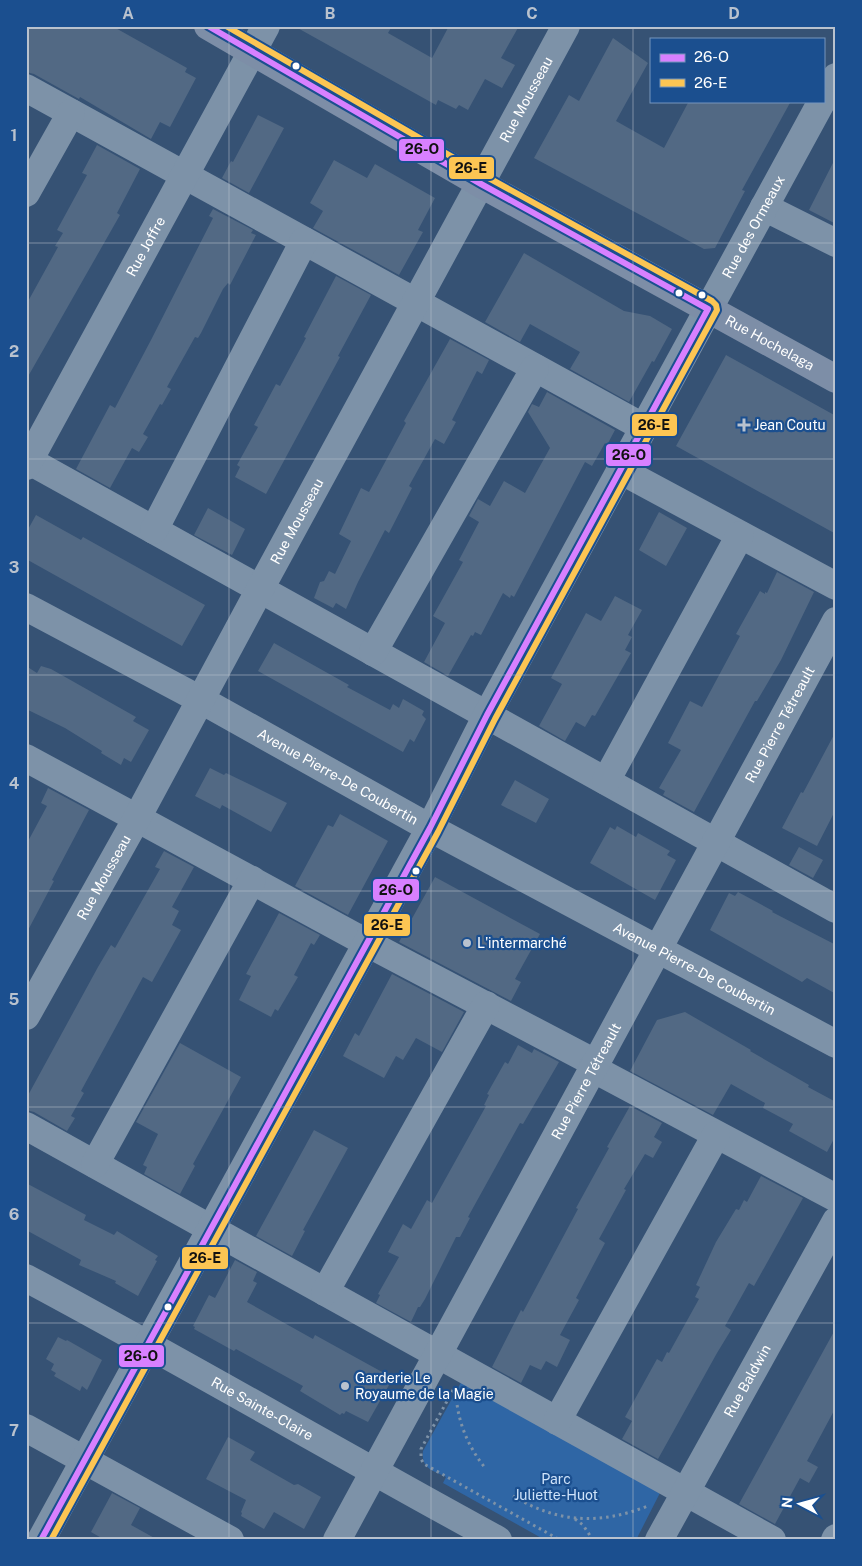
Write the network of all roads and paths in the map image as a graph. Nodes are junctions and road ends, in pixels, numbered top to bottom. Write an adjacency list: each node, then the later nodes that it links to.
1 (208, 26): 4 (main road, Rue Hochelaga)
2 (266, 26): 4 (street, Rue Joffre)
3 (566, 26): 11 (street, Rue Mousseau)
4 (252, 51): 10 (street, Rue Joffre); 11 (main road, Rue Hochelaga)
5 (836, 76): 7 (street, Rue des Ormeaux)
6 (26, 88): 9 (street)
7 (824, 98)
8 (822, 102): 13 (street, Rue des Ormeaux)
9 (71, 113): 10 (street); 12 (street)
10 (185, 174): 14 (street); 21 (street, Rue Joffre)
11 (481, 184): 16 (street, Rue Mousseau); 17 (main road, Rue Hochelaga)
12 (26, 193)
13 (764, 207): 15 (street); 17 (street, Rue des Ormeaux)
14 (304, 240): 16 (street); 23 (street)
15 (836, 243)
16 (416, 302): 18 (street); 26 (street, Rue Mousseau)
17 (708, 309): 19 (main road, Rue Hochelaga); 20 (street, Rue des Ormeaux)
18 (535, 368): 20 (street); 29 (street)
19 (836, 379)
20 (643, 427): 22 (street, Rue des Ormeaux)
21 (27, 462): 23 (street)
22 (620, 470): 24 (street); 31 (street, Rue des Ormeaux)
23 (154, 530): 26 (street)
24 (740, 535): 25 (street); 33 (street)
25 (836, 586)
26 (260, 589): 29 (street); 30 (street, Rue Mousseau)
27 (26, 607): 30 (street, Avenue Pierre-De Coubertin)
28 (836, 621): 36 (street, Rue Pierre Tétreault)
29 (373, 652): 31 (street)
30 (201, 700): 34 (street, Rue Mousseau); 35 (street, Avenue Pierre-De Coubertin)
31 (487, 715): 33 (street); 35 (street, Rue des Ormeaux)
32 (26, 758): 34 (street)
33 (606, 782): 36 (street)
34 (137, 818): 37 (street); 42 (street, Rue Mousseau)
35 (430, 828): 39 (street, Rue des Ormeaux); 40 (street, Avenue Pierre-De Coubertin)
36 (715, 842): 38 (street); 40 (street, Rue Pierre Tétreault)
37 (252, 880): 39 (street); 47 (street)
38 (836, 908)
39 (367, 943): 41 (street); 50 (street, Rue des Ormeaux)
40 (657, 947): 43 (street, Avenue Pierre-De Coubertin); 44 (street, Rue Pierre Tétreault)
41 (486, 1005): 44 (street); 52 (street)
42 (26, 1016)
43 (836, 1044)
44 (593, 1065): 46 (street); 54 (street, Rue Pierre Tétreault)
45 (26, 1126): 47 (street)
46 (716, 1135): 48 (street); 55 (street)
47 (95, 1164): 50 (street)
48 (836, 1198)
49 (836, 1220): 60 (street, Rue Baldwin)
50 (210, 1229): 52 (street); 53 (street, Rue des Ormeaux)
51 (26, 1278): 53 (street, Rue Sainte-Claire)
52 (325, 1292): 54 (street)
53 (149, 1344): 57 (street, Rue des Ormeaux); 59 (street, Rue Sainte-Claire)
54 (436, 1354): 55 (street); 59 (street, Rue Pierre Tétreault)
55 (557, 1421): 60 (street)
56 (26, 1428): 57 (street)
57 (85, 1461): 63 (street); 64 (street, Rue des Ormeaux)
58 (486, 1469): 68 (path)
59 (373, 1472): 66 (street, Rue Pierre Tétreault); 67 (street, Rue Sainte-Claire)
60 (686, 1492): 62 (path); 70 (street, Rue Baldwin); 71 (street)
61 (513, 1496): 62 (path)
62 (575, 1519): 69 (path)
63 (194, 1531): 65 (street)
64 (40, 1540)
65 (230, 1540)
66 (337, 1540)
67 (498, 1540)
68 (560, 1540)
69 (593, 1540)
70 (660, 1540)
71 (772, 1540)

